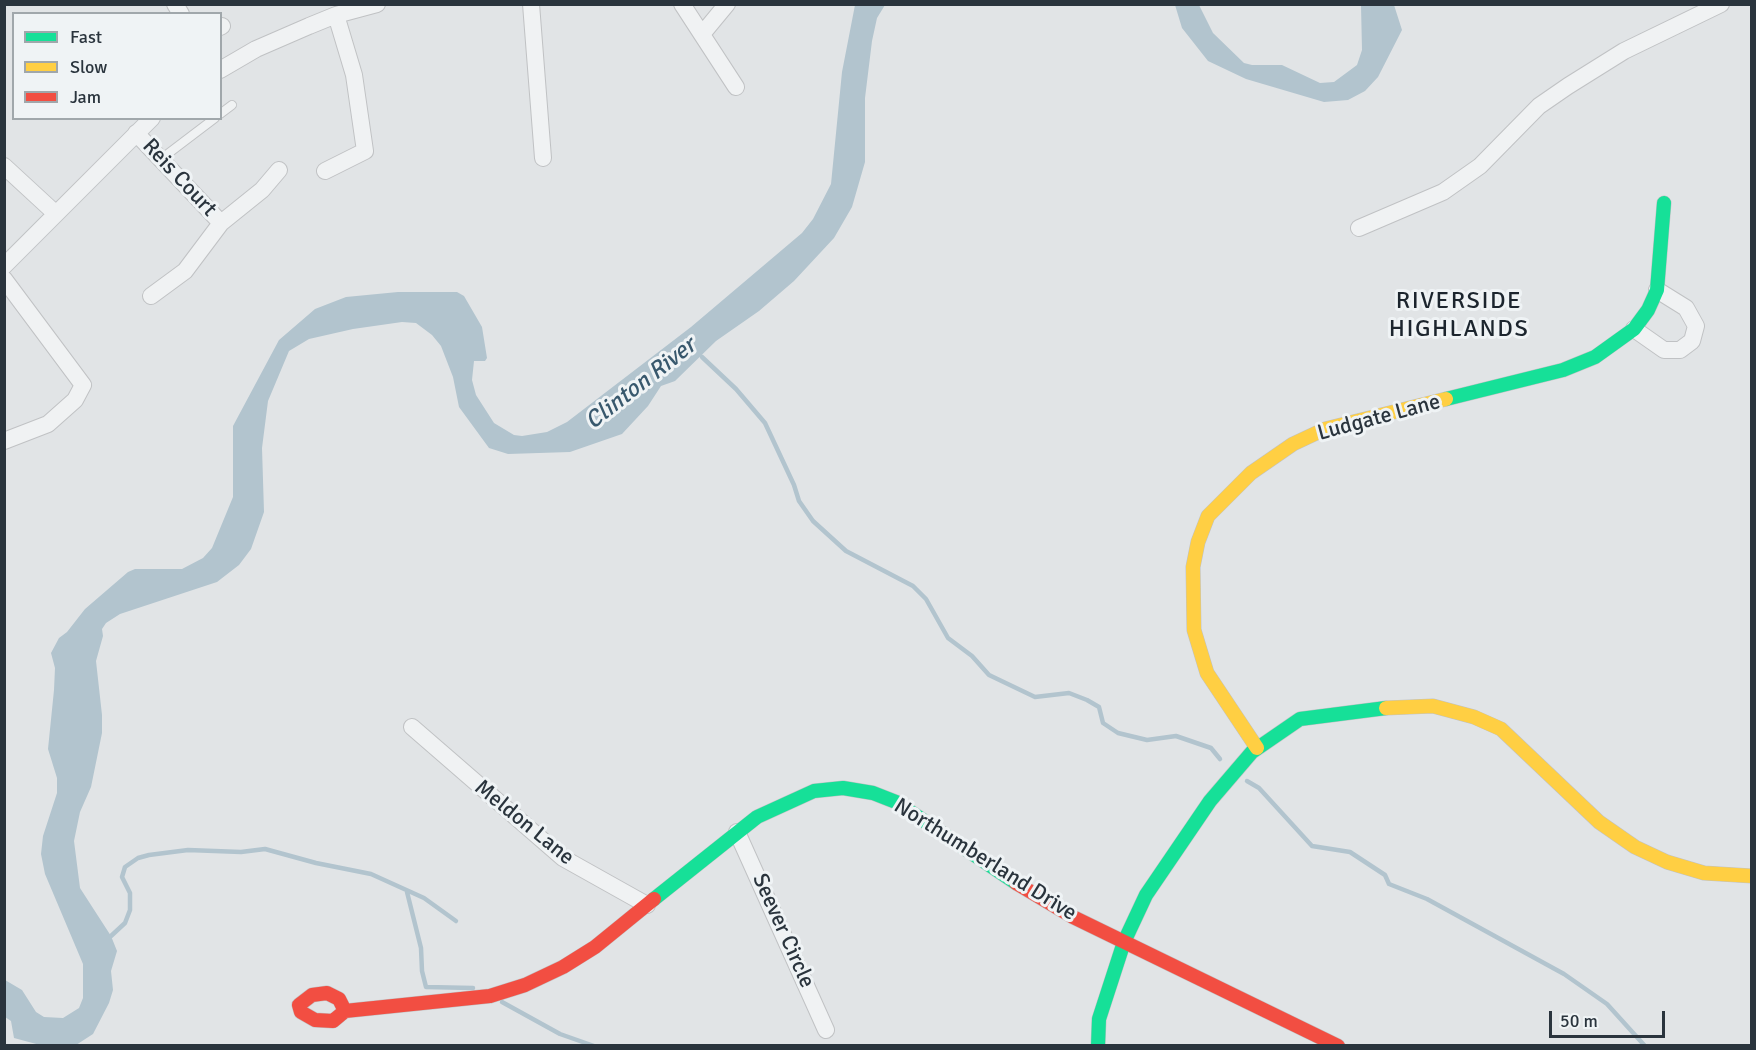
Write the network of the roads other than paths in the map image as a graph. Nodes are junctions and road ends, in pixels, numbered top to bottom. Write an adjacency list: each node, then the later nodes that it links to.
1 (531, 4): 15 (street)
2 (682, 4): 7 (street)
3 (727, 4): 7 (street)
4 (1720, 4): 23 (street)
5 (367, 6): 6 (street)
6 (336, 15): 8 (street); 19 (street)
7 (703, 33): 9 (street)
8 (222, 69)
9 (735, 87)
10 (232, 105): 11 (lane)
11 (222, 112)
12 (150, 120): 14 (street)
13 (212, 120): 16 (lane)
14 (136, 133): 16 (street, Reis Court); 21 (street)
15 (543, 158)
16 (161, 159): 22 (street, Reis Court)
17 (4, 166): 21 (street)
18 (279, 170): 22 (street, Reis Court)
19 (326, 171)
20 (1664, 203): 26 (street, Ludgate Lane)
21 (55, 213): 24 (street)
22 (221, 223): 27 (street, Reis Court)
23 (1359, 228)
24 (4, 266)
25 (4, 279): 29 (street)
26 (1657, 290): 28 (street, Ludgate Lane); 28 (street)
27 (151, 296)
28 (1634, 329): 31 (street, Ludgate Lane)
29 (4, 441)
30 (412, 727): 34 (street, Meldon Lane)
31 (1257, 748): 33 (street); 35 (street)
32 (737, 832): 34 (street, Northumberland Drive); 35 (street, Northumberland Drive); 37 (street, Seever Circle)
33 (1752, 876)
34 (647, 905): 36 (street, Northumberland Drive)
35 (1124, 942): 38 (street); 39 (street, Northumberland Drive)
36 (345, 1011)
37 (826, 1030)
38 (1098, 1046)
39 (1338, 1046)

